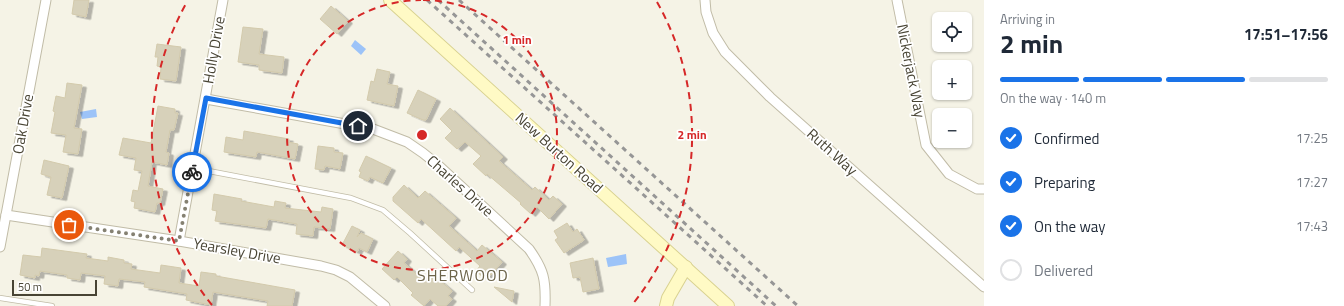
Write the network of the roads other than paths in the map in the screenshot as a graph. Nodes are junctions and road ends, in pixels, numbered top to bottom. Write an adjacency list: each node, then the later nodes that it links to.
1 (46, 0): 9 (street, Oak Drive)
2 (223, 0): 6 (street, Holly Drive)
3 (390, 0): 12 (street, New Burton Road)
4 (705, 0): 13 (street, Ruth Way)
5 (897, 0): 8 (street, Nickerjack Way)
6 (206, 98): 7 (street, Holly Drive); 18 (street, Charles Drive)
7 (193, 168): 10 (street, Holly Drive); 14 (lane)
8 (981, 189)
9 (6, 215): 10 (street, Yearsley Drive); 11 (street, Oak Drive)
10 (179, 241): 17 (street, Yearsley Drive)
11 (0, 247)
12 (686, 267): 19 (street); 20 (street, New Burton Road)
13 (984, 288)
14 (472, 290)
15 (0, 298): 16 (lane)
16 (52, 306)
17 (385, 306)
18 (545, 306)
19 (666, 306)
20 (728, 306)

